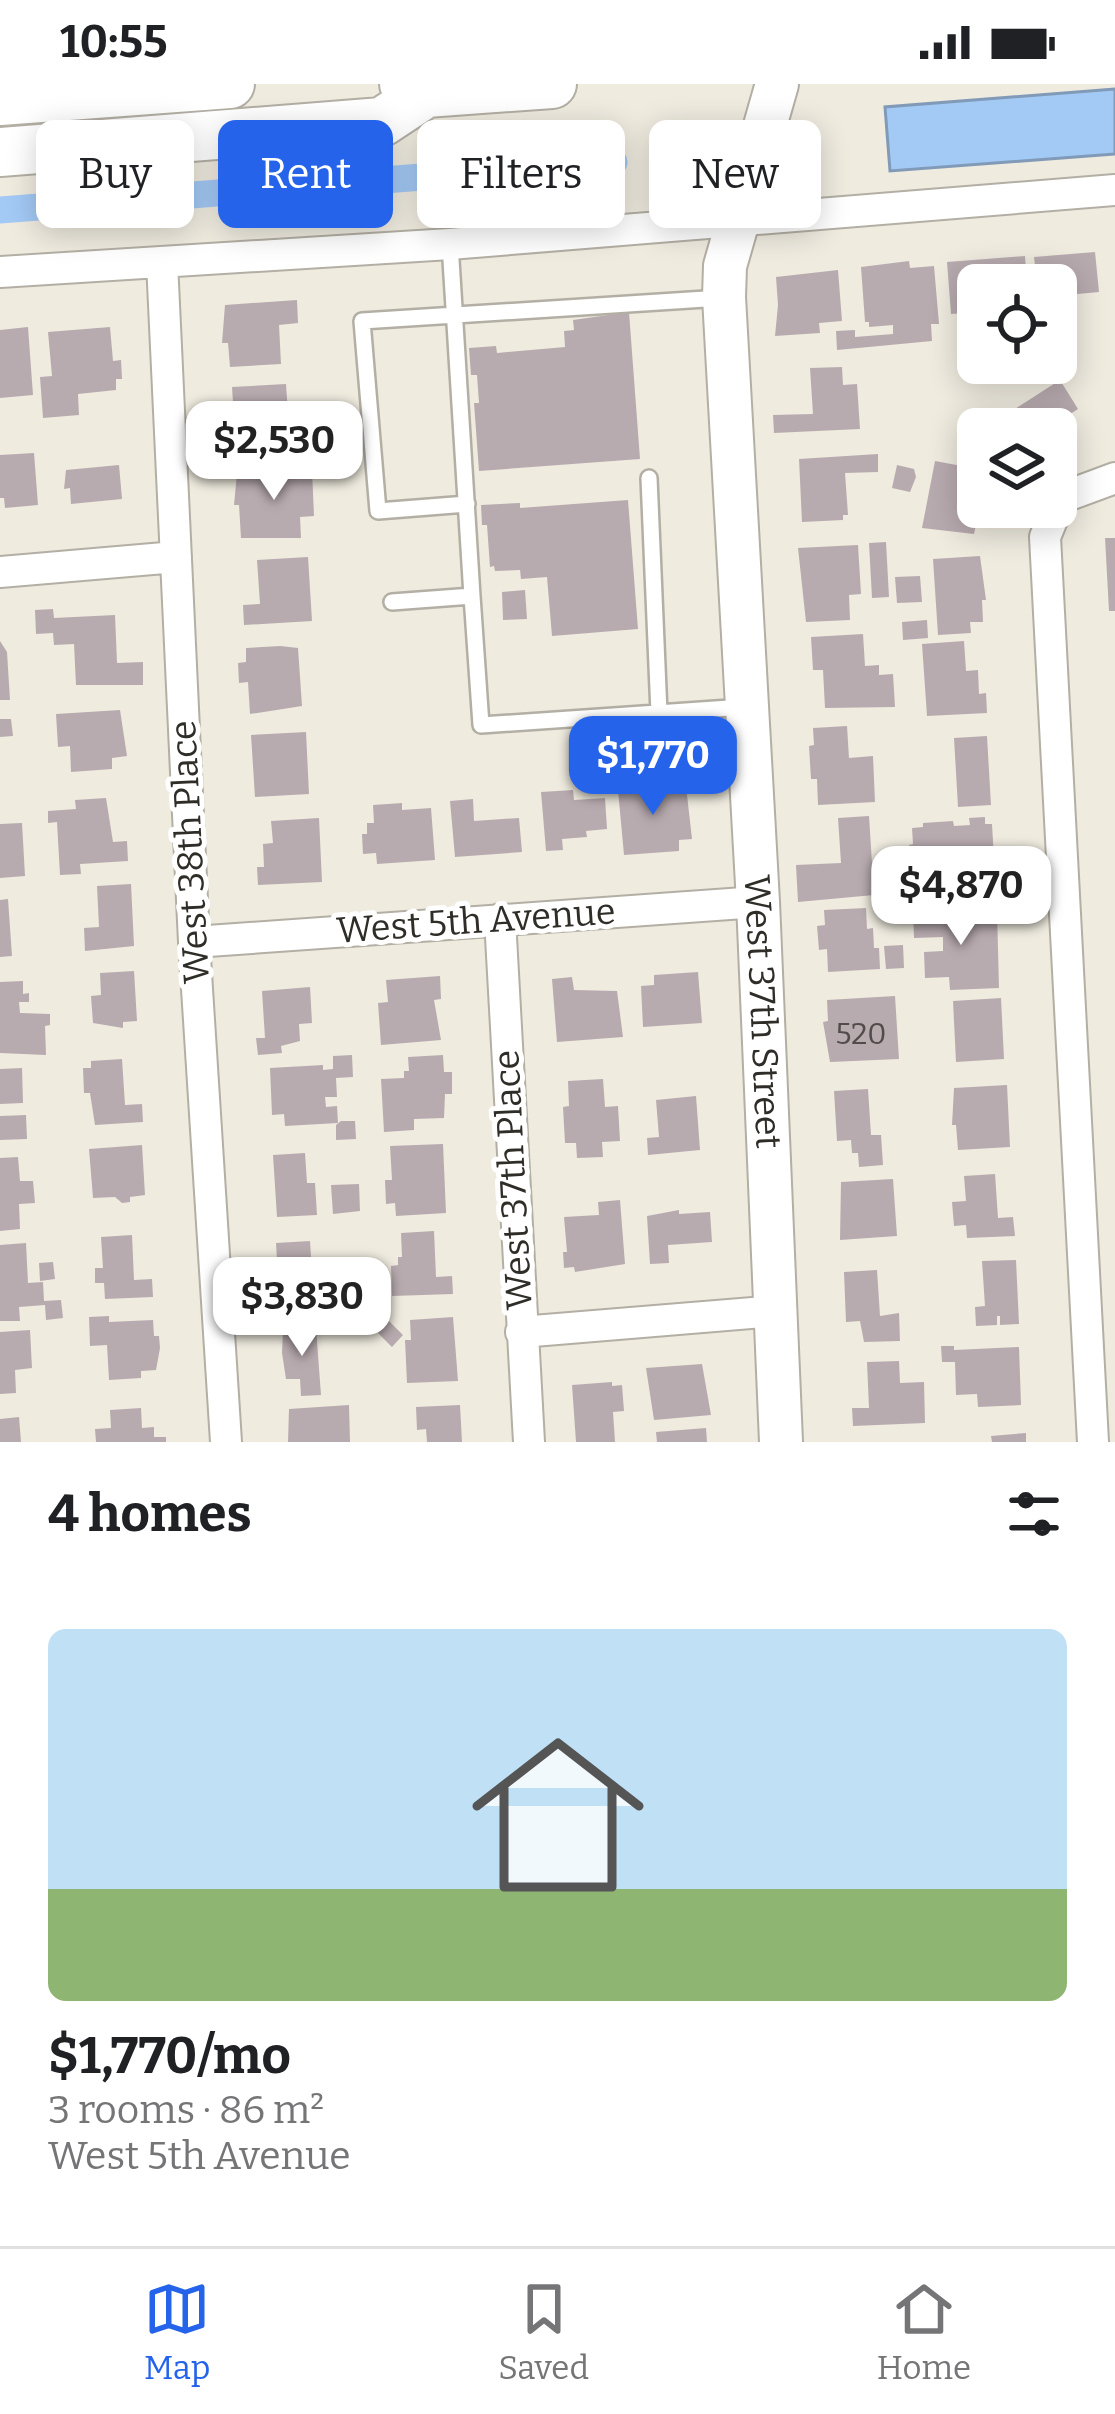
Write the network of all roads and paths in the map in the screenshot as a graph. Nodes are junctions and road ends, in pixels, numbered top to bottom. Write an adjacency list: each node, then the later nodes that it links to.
1 (552, 84): 4 (main road)
2 (777, 84): 8 (street, West 37th Street)
3 (207, 85): 6 (main road); 7 (main road)
4 (494, 86): 5 (main road)
5 (415, 89): 9 (main road)
6 (0, 101)
7 (182, 120)
8 (767, 120)
9 (194, 137)
10 (36, 149): 11 (main road)
11 (0, 152)
12 (1115, 190): 13 (street)
13 (821, 213)
14 (649, 227): 16 (street)
15 (737, 228): 19 (street, West 37th Street)
16 (450, 244): 17 (street); 20 (lane)
17 (162, 262): 18 (street); 24 (street, West 38th Place)
18 (0, 272)
19 (724, 297): 20 (lane); 28 (street, West 37th Street)
20 (455, 313): 23 (lane); 23 (lane)
21 (649, 478): 29 (lane)
22 (1115, 478): 38 (street)
23 (466, 504): 26 (lane)
24 (176, 557): 25 (street); 32 (street, West 38th Place)
25 (0, 572)
26 (472, 596): 27 (lane); 29 (lane)
27 (392, 602)
28 (747, 706): 29 (lane); 30 (street, West 37th Street)
29 (659, 712)
30 (758, 902): 31 (street, West 5th Avenue); 33 (street, West 37th Street)
31 (500, 919): 32 (street, West 5th Avenue); 34 (street, West 37th Place)
32 (194, 942): 35 (street, West 38th Place)
33 (777, 1311): 34 (street); 37 (street, West 37th Street)
34 (521, 1332): 36 (street, West 37th Place)
35 (226, 1442)
36 (529, 1442)
37 (782, 1442)
38 (1094, 1442)

